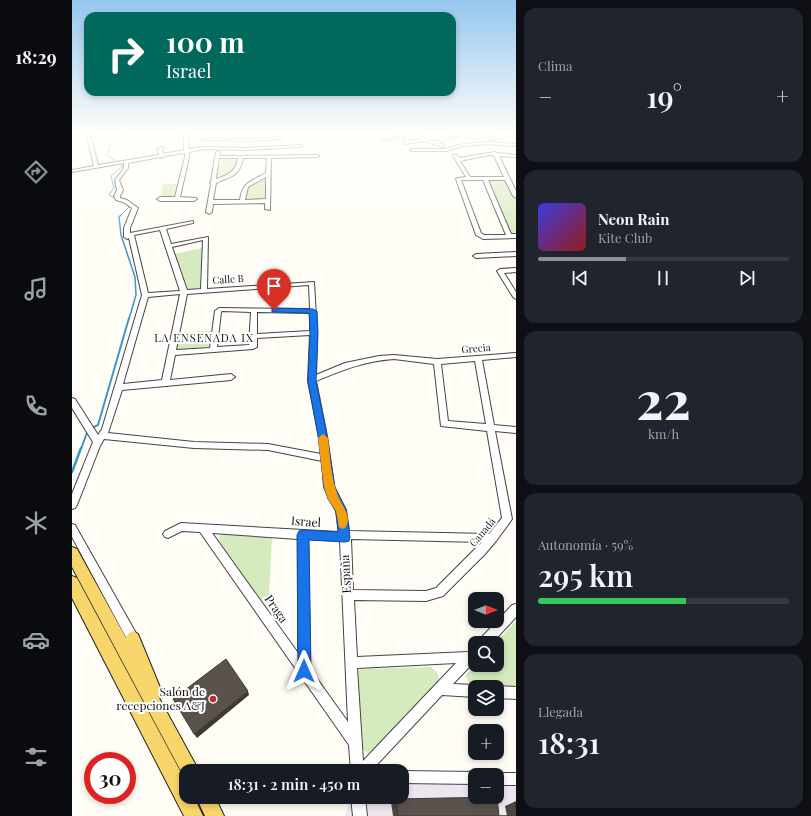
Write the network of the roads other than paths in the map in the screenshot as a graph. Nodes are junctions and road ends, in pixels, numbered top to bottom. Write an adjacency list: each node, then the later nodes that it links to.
1 (123, 171): 25 (street)
2 (183, 171): 13 (street)
3 (216, 171): 11 (street)
4 (237, 171): 11 (street)
5 (464, 171): 8 (street)
6 (504, 171): 10 (street)
7 (269, 174): 16 (street); 18 (street)
8 (468, 178): 9 (street); 23 (street)
9 (484, 178): 10 (street); 23 (street)
10 (507, 178): 12 (street)
11 (212, 183): 17 (street)
12 (516, 196)
13 (176, 199): 14 (street); 15 (street)
14 (194, 199)
15 (160, 200)
16 (268, 201): 18 (street); 19 (street)
17 (210, 202): 18 (street); 20 (street)
18 (242, 202)
19 (268, 208)
20 (209, 212)
21 (191, 222): 22 (street)
22 (163, 229): 26 (street); 33 (street)
23 (509, 236): 24 (street)
24 (516, 236)
25 (127, 237)
26 (169, 246): 31 (street); 32 (street)
27 (516, 254): 28 (street)
28 (476, 256)
29 (516, 270): 34 (street)
30 (312, 283): 31 (street, Calle B); 36 (street, España)
31 (204, 290): 32 (street, Calle B)
32 (184, 292): 33 (street, Calle B); 40 (street)
33 (145, 295): 47 (street)
34 (516, 297)
35 (254, 310): 36 (street); 38 (street); 39 (street)
36 (313, 311): 37 (street, España)
37 (314, 333): 38 (street); 45 (street, España)
38 (253, 336): 39 (street)
39 (213, 350): 40 (street)
40 (172, 353): 46 (street)
41 (516, 355): 42 (street, Grecia)
42 (478, 358): 43 (street, Grecia); 49 (street, Canadá)
43 (437, 362): 45 (street, Grecia); 49 (street)
44 (231, 377): 46 (street)
45 (312, 380): 52 (street, España)
46 (166, 382): 47 (street)
47 (120, 387): 51 (street)
48 (72, 401): 51 (street)
49 (491, 428): 50 (street); 59 (street, Canadá)
50 (516, 430)
51 (100, 439): 52 (street); 53 (street)
52 (325, 458): 58 (street, España)
53 (72, 504)
54 (72, 528): 65 (street)
55 (203, 529): 56 (street, Israel); 57 (street, Israel); 69 (street, Praga)
56 (168, 534)
57 (303, 535): 58 (street, Israel); 69 (street)
58 (345, 537): 59 (street, Israel); 62 (street, España)
59 (493, 538): 62 (street, Canadá)
60 (72, 553): 74 (main road)
61 (72, 583): 85 (main road)
62 (348, 595): 68 (street, España)
63 (516, 610): 64 (street)
64 (491, 636)
65 (133, 639): 74 (main road)
66 (468, 654): 68 (street)
67 (468, 659): 70 (street)
68 (351, 663): 75 (street, España)
69 (304, 671): 75 (street, Praga)
70 (440, 689): 71 (street); 78 (street)
71 (468, 691)
72 (504, 692): 73 (street)
73 (516, 693)
74 (170, 733): 76 (main road)
75 (355, 742): 77 (street, España)
76 (186, 764)
77 (357, 764)
78 (369, 764)
79 (409, 777): 80 (street)
80 (468, 778)
81 (504, 779): 82 (street)
82 (516, 779)
83 (209, 804): 86 (main road)
84 (359, 804): 87 (street)
85 (194, 816)
86 (215, 816)
87 (360, 816)

